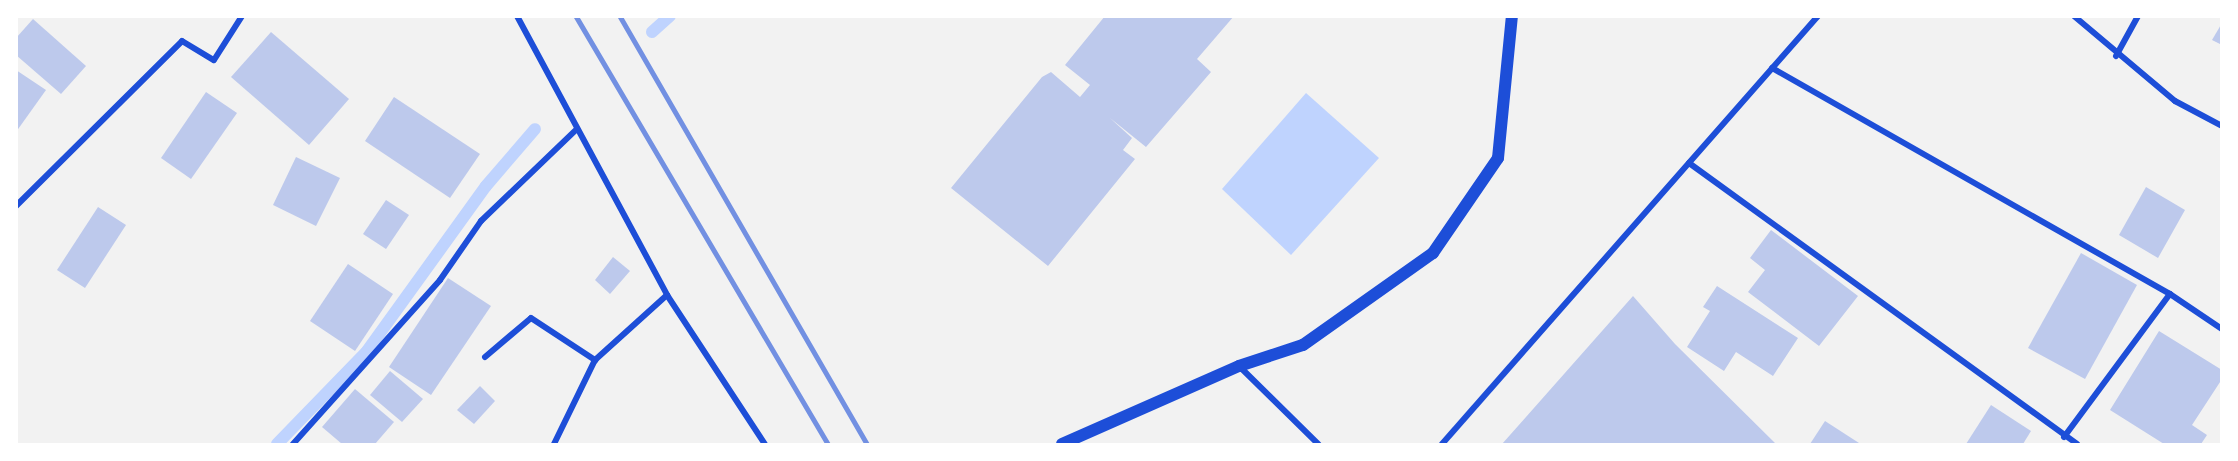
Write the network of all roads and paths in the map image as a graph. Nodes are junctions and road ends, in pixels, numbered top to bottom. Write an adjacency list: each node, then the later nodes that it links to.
1 (242, 16): 12 (street)
2 (517, 16): 10 (street)
3 (1512, 16): 18 (main road)
4 (1818, 16): 8 (street)
5 (2074, 16): 7 (street)
6 (2138, 16): 7 (street)
7 (2116, 56): 9 (street)
8 (1772, 68): 11 (street); 13 (street)
9 (2222, 126)
10 (577, 129): 14 (street); 20 (street)
11 (1689, 163): 19 (street); 25 (street)
12 (16, 206)
13 (2170, 294): 15 (street); 19 (street)
14 (667, 295): 17 (street); 22 (street)
15 (2222, 329)
16 (485, 357): 17 (street)
17 (595, 360): 21 (street)
18 (1239, 366): 23 (main road); 24 (street)
19 (2064, 437): 26 (street)
20 (293, 444)
21 (554, 444)
22 (765, 444)
23 (1062, 444)
24 (1318, 444)
25 (1442, 444)
26 (2077, 444)

